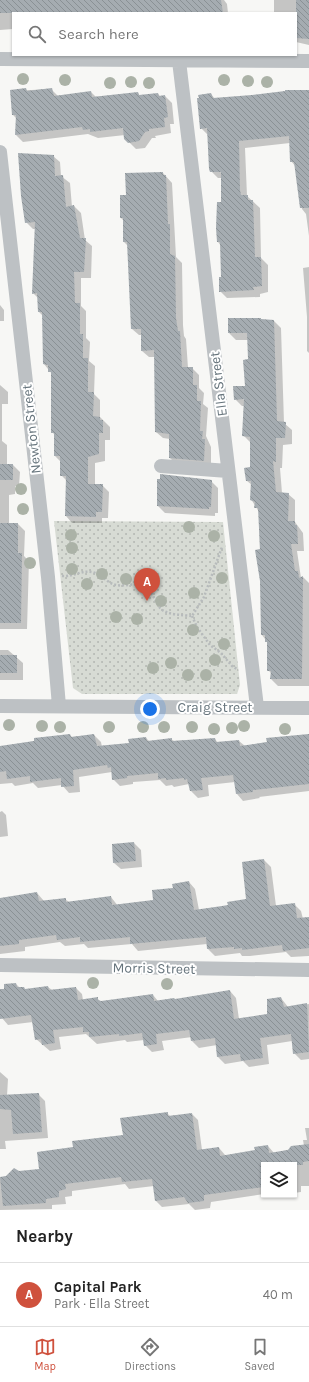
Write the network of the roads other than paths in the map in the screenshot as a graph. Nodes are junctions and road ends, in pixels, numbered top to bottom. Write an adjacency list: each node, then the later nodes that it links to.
1 (0, 59): 2 (street)
2 (179, 61): 3 (street); 6 (street, Ella Street)
3 (309, 61)
4 (0, 152): 8 (street, Newton Street)
5 (161, 466): 6 (street)
6 (228, 471): 9 (street, Ella Street)
7 (0, 706): 8 (street, Craig Street)
8 (59, 706): 9 (street, Craig Street)
9 (256, 707): 10 (street, Craig Street)
10 (309, 708)
11 (0, 965): 12 (street, Morris Street)
12 (309, 970)

